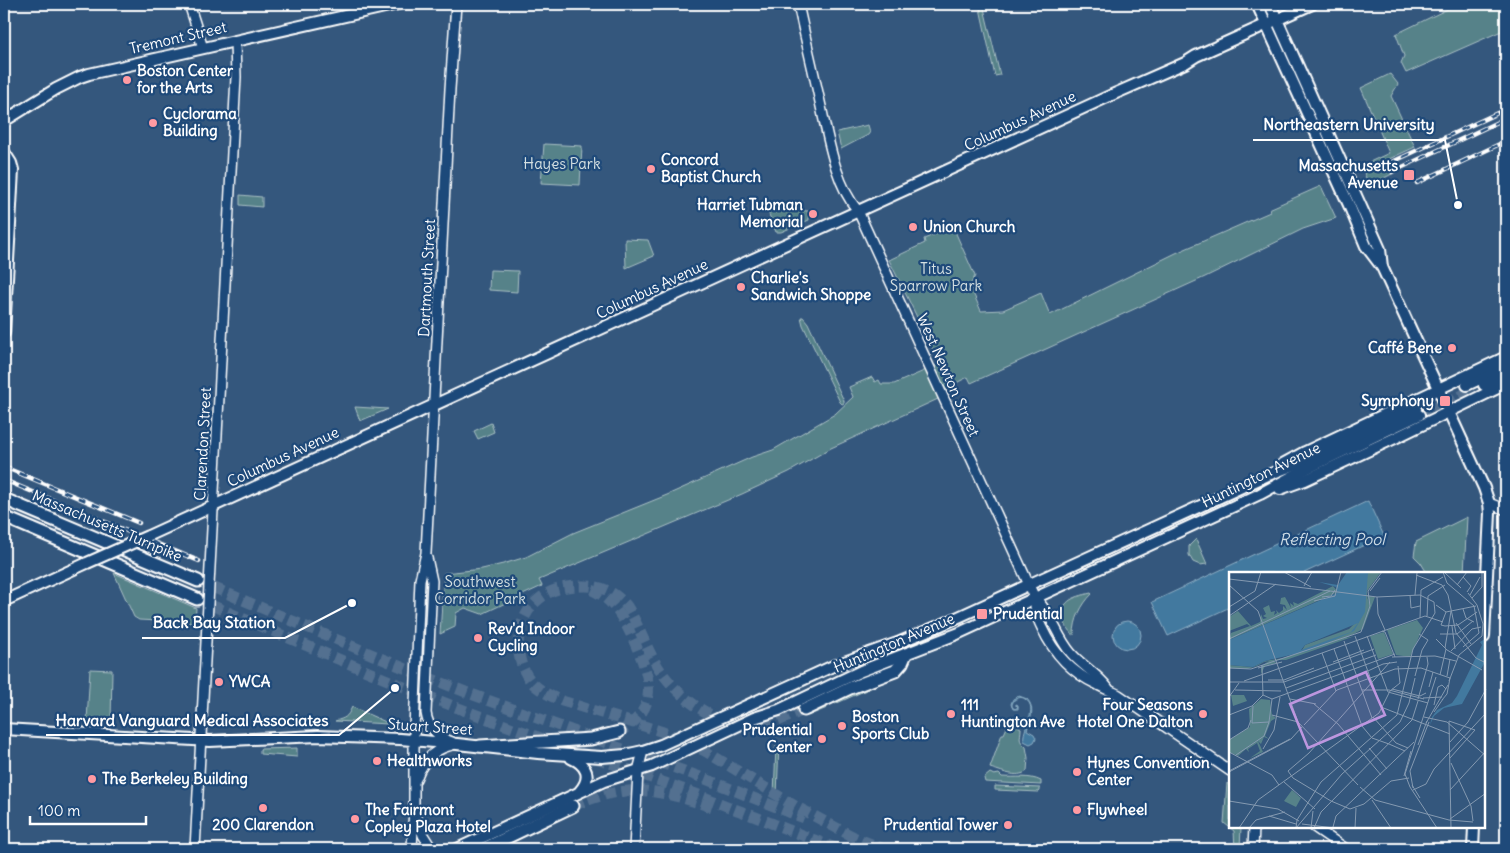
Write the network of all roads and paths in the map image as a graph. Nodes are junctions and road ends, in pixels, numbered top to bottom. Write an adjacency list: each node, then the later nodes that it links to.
1 (189, 4): 11 (main road)
2 (398, 4): 10 (main road, Tremont Street)
3 (456, 4): 22 (main road, Dartmouth Street)
4 (798, 4): 14 (main road, West Newton Street)
5 (1257, 4): 9 (main road)
6 (1270, 4): 8 (main road)
7 (1312, 4): 8 (main road, Columbus Avenue)
8 (1277, 19): 9 (main road, Columbus Avenue); 15 (main road)
9 (1266, 25): 14 (main road, Columbus Avenue); 15 (main road)
10 (235, 41): 11 (main road, Tremont Street); 28 (main road, Clarendon Street)
11 (203, 48): 12 (main road, Tremont Street)
12 (4, 121)
13 (4, 152): 16 (main road)
14 (858, 211): 22 (main road, Columbus Avenue); 35 (main road, West Newton Street)
15 (1382, 267): 21 (main road)
16 (4, 333)
17 (1506, 357): 21 (main road)
18 (1506, 367): 19 (main road)
19 (1506, 375)
20 (1506, 384): 23 (main road)
21 (1438, 389): 23 (main road); 24 (main road)
22 (434, 405): 28 (main road, Columbus Avenue); 33 (main road, Dartmouth Street)
23 (1448, 412): 25 (main road); 27 (main road)
24 (1268, 475): 25 (main road, Huntington Avenue); 35 (main road, Huntington Avenue)
25 (1260, 494): 36 (main road, Huntington Avenue)
26 (4, 499): 34 (highway, Massachusetts Turnpike)
27 (1489, 503): 29 (main road); 39 (main road)
28 (214, 506): 38 (main road, Columbus Avenue, bridge); 45 (main road, Clarendon Street)
29 (1506, 510)
30 (4, 517): 32 (highway)
31 (4, 524): 32 (highway)
32 (38, 532): 37 (highway)
33 (426, 553): 44 (main road, Dartmouth Street); 46 (main road, Dartmouth Street)
34 (198, 581)
35 (1029, 584): 36 (main road, West Newton Street); 48 (main road, Huntington Avenue)
36 (1035, 598): 40 (main road, Huntington Avenue); 50 (main road, West Newton Street)
37 (197, 599)
38 (4, 601)
39 (1485, 618)
40 (906, 654): 41 (highway); 51 (main road, Huntington Avenue)
41 (804, 710)
42 (4, 729): 45 (main road, Stuart Street)
43 (619, 732): 47 (highway)
44 (414, 740): 45 (main road, Stuart Street); 46 (main road, Stuart Street); 52 (main road, Dartmouth Street)
45 (201, 741): 59 (main road, Clarendon Street)
46 (457, 744): 47 (main road, Stuart Street); 52 (main road)
47 (480, 746): 49 (main road, Stuart Street)
48 (643, 751): 49 (main road, Stuart Street); 51 (main road)
49 (565, 756): 53 (main road)
50 (1229, 770)
51 (638, 771): 53 (main road, Huntington Avenue); 64 (main road)
52 (414, 785): 54 (main road, Dartmouth Street)
53 (579, 792): 62 (main road, Huntington Avenue)
54 (414, 806): 60 (main road, Dartmouth Street); 61 (main road)
55 (573, 806): 63 (highway)
56 (1254, 828): 65 (main road)
57 (1315, 828): 66 (main road)
58 (1474, 828): 67 (main road)
59 (195, 849)
60 (412, 849)
61 (432, 849)
62 (457, 849)
63 (483, 849)
64 (634, 849)
65 (1253, 849)
66 (1346, 849)
67 (1473, 849)

